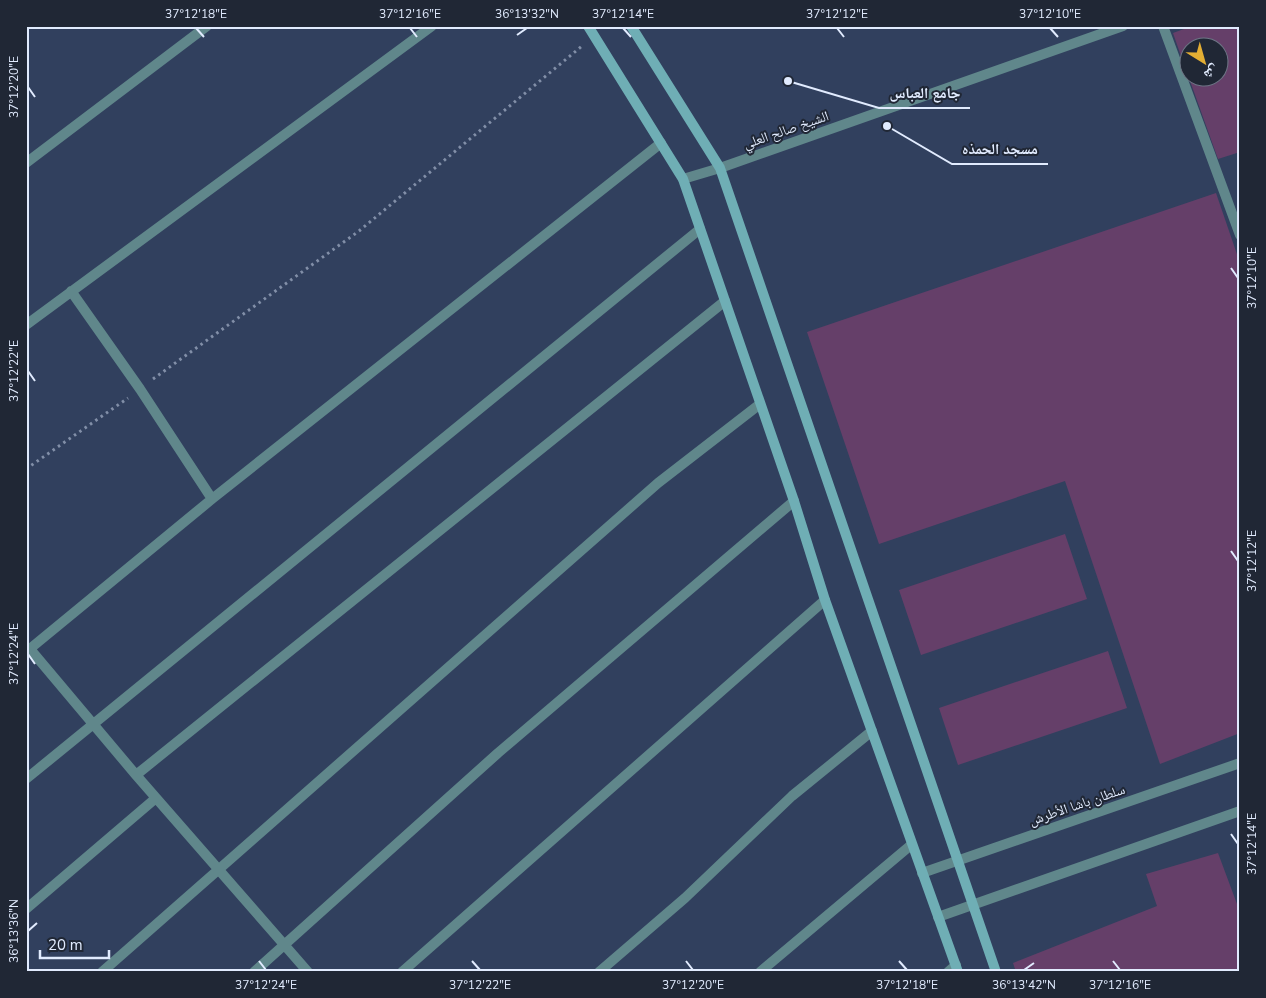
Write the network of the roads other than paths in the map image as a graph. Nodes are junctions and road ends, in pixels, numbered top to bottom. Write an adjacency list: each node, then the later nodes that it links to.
1 (207, 26): 8 (street)
2 (432, 26): 13 (street)
3 (588, 26): 7 (main road)
4 (631, 26): 9 (main road)
5 (1124, 26): 9 (street, الشيخ صالح العلي)
6 (1163, 26): 12 (street)
7 (661, 143): 10 (main road); 17 (street)
8 (26, 163)
9 (720, 168): 10 (street, الشيخ صالح العلي); 29 (main road)
10 (683, 179): 11 (main road)
11 (700, 230): 14 (main road); 21 (street)
12 (1240, 235)
13 (71, 291): 15 (street); 17 (street)
14 (725, 301): 16 (main road); 24 (street)
15 (26, 325)
16 (760, 404): 18 (main road); 30 (street)
17 (212, 500): 20 (street)
18 (794, 501): 19 (main road); 35 (street)
19 (825, 600): 22 (main road); 40 (street)
20 (28, 651): 21 (street)
21 (93, 725): 24 (street); 25 (street)
22 (872, 731): 28 (main road); 41 (street)
23 (1240, 763): 29 (street, سلطان باشا الأطرش)
24 (136, 775): 26 (street)
25 (26, 779)
26 (156, 798): 30 (street); 33 (street)
27 (1240, 811): 32 (street)
28 (911, 845): 31 (main road); 42 (street)
29 (957, 861): 31 (street, سلطان باشا الأطرش); 32 (main road)
30 (220, 869): 35 (street); 37 (street)
31 (922, 873): 34 (main road)
32 (972, 905): 34 (street); 43 (main road)
33 (26, 909)
34 (938, 917): 36 (main road)
35 (285, 945): 38 (street); 39 (street)
36 (954, 970)
37 (102, 972)
38 (254, 972)
39 (308, 972)
40 (402, 972)
41 (599, 972)
42 (760, 972)
43 (996, 972)

